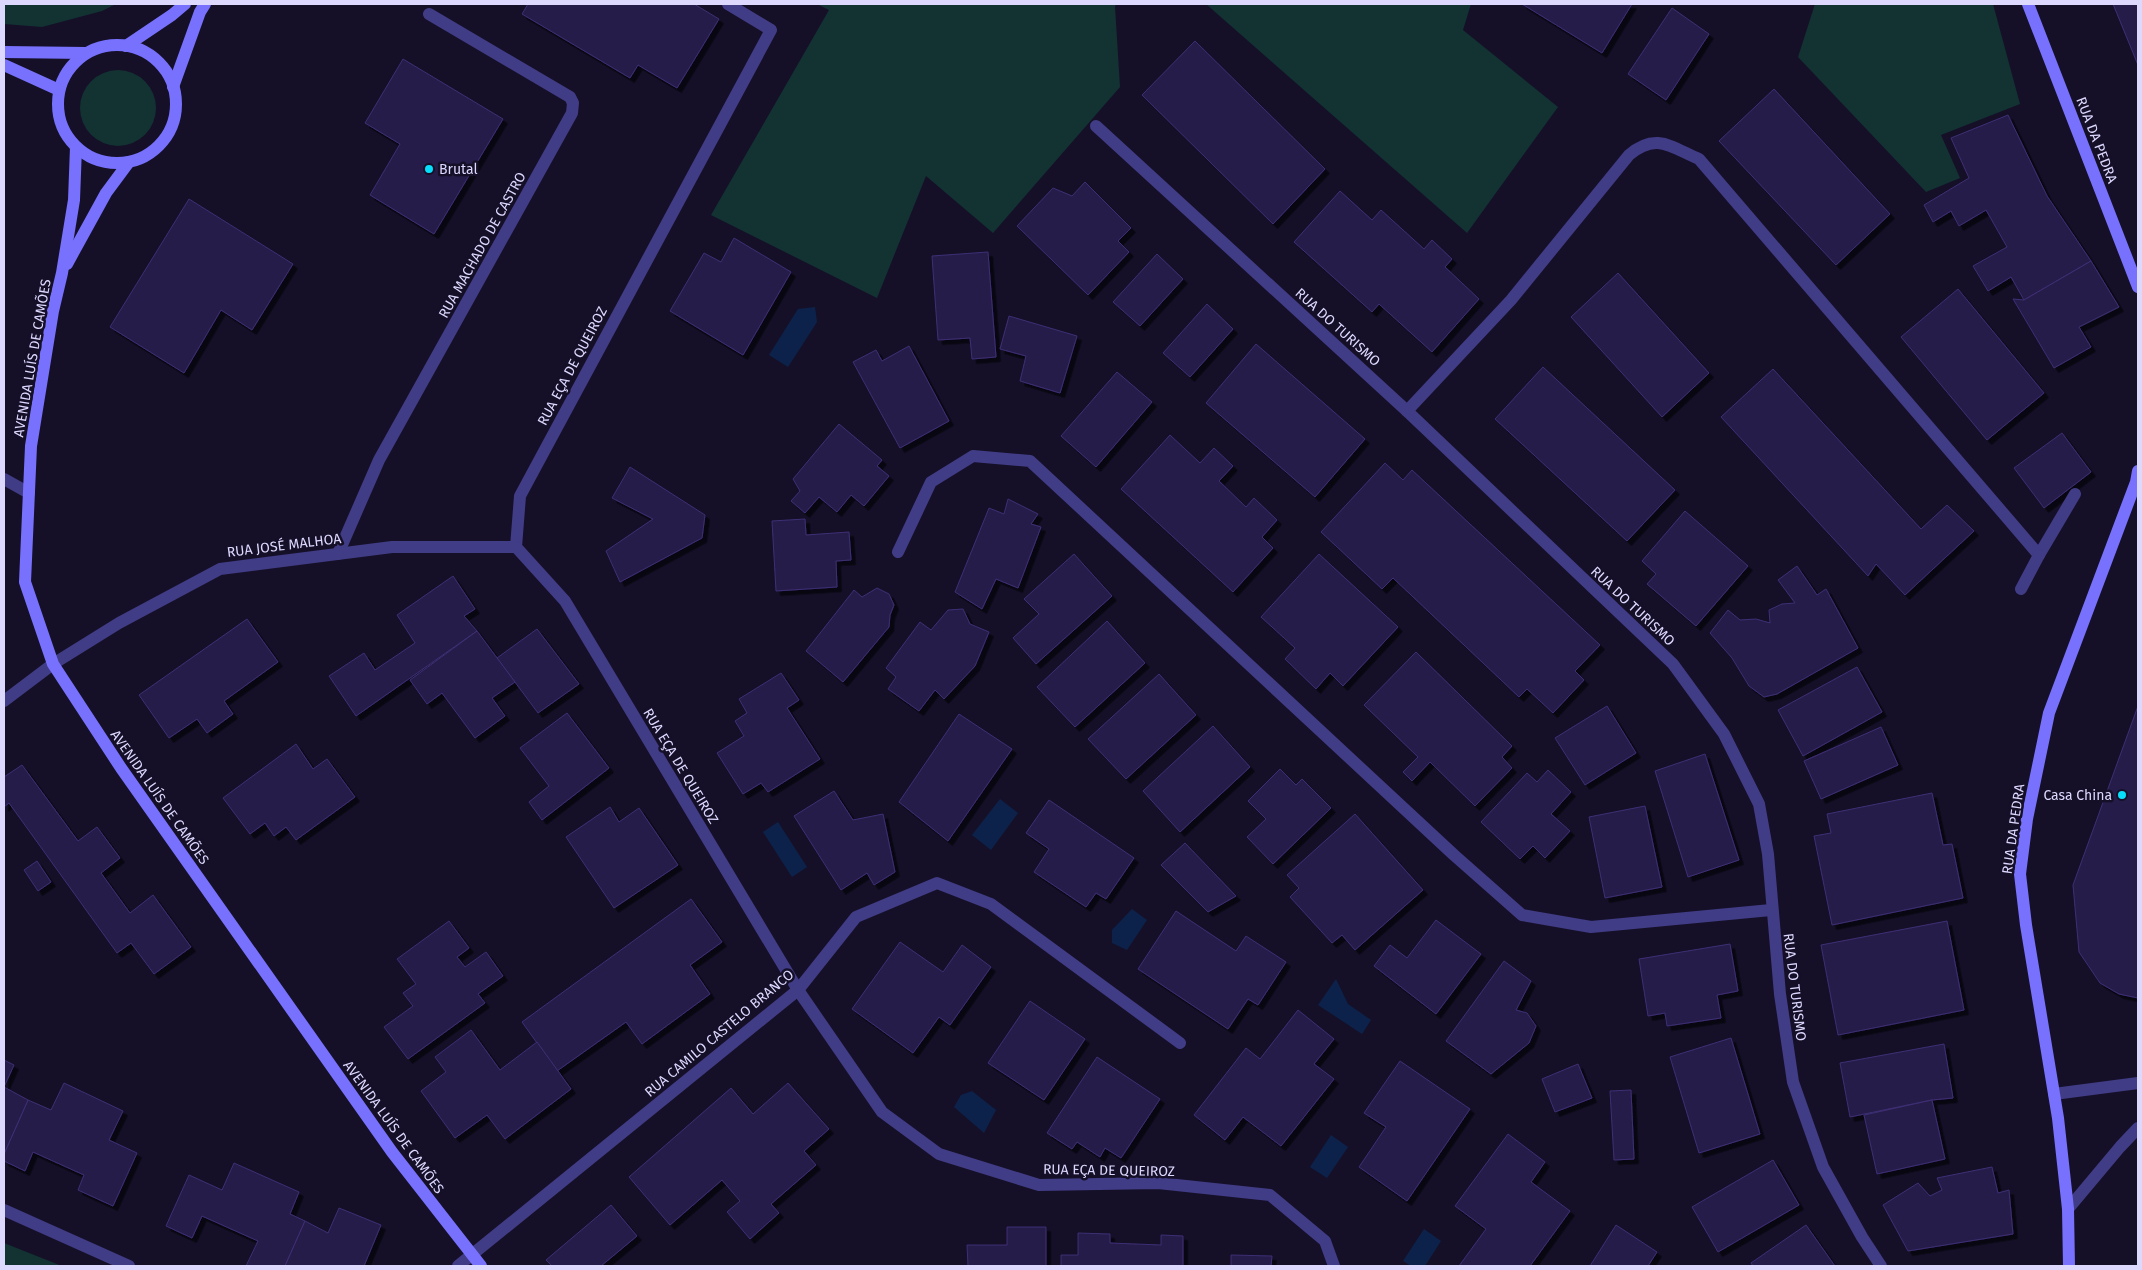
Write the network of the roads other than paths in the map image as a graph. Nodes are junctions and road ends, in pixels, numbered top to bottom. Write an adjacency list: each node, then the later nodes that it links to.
1 (184, 4): 6 (street)
2 (205, 4): 10 (street)
3 (728, 4): 22 (street, RUA EÇA DE QUEIROZ)
4 (2028, 4): 16 (street, RUA DA PEDRA)
5 (429, 14): 24 (street, RUA MACHADO DE CASTRO)
6 (126, 46): 8 (street); 10 (street)
7 (4, 52): 8 (street)
8 (86, 53): 11 (street)
9 (4, 65): 11 (street)
10 (173, 87): 14 (street)
11 (59, 90): 13 (street)
12 (1096, 126): 17 (street, RUA DO TURISMO)
13 (76, 147): 14 (street); 15 (street)
14 (129, 162): 15 (street)
15 (62, 273): 20 (street, AVENIDA LUÍS DE CAMÕES)
16 (2138, 287)
17 (1407, 410): 25 (street); 29 (street, RUA DO TURISMO)
18 (2138, 471): 33 (street, RUA DA PEDRA)
19 (4, 479): 20 (street)
20 (29, 493): 27 (street, AVENIDA LUÍS DE CAMÕES)
21 (2075, 494): 25 (street)
22 (516, 547): 24 (street, RUA JOSÉ MALHOA); 30 (street, RUA EÇA DE QUEIROZ)
23 (898, 552): 29 (street)
24 (338, 554): 27 (street, RUA JOSÉ MALHOA)
25 (2039, 555): 26 (street)
26 (2021, 590)
27 (53, 664): 28 (street, RUA JOSÉ MALHOA); 37 (street, AVENIDA LUÍS DE CAMÕES)
28 (4, 701)
29 (1771, 910): 42 (street, RUA DO TURISMO)
30 (798, 990): 31 (street, RUA CAMILO CASTELO BRANCO); 37 (street, RUA CAMILO CASTELO BRANCO); 41 (street, RUA EÇA DE QUEIROZ)
31 (1180, 1043)
32 (2138, 1082): 33 (street)
33 (2054, 1094): 36 (street, RUA DA PEDRA)
34 (2138, 1128): 36 (street)
35 (4, 1210): 38 (street)
36 (2068, 1210): 43 (street, RUA DA PEDRA)
37 (472, 1256): 39 (street, RUA CAMILO CASTELO BRANCO); 40 (street, AVENIDA LUÍS DE CAMÕES)
38 (129, 1266)
39 (458, 1266)
40 (481, 1266)
41 (1334, 1266)
42 (1881, 1266)
43 (2069, 1266)

